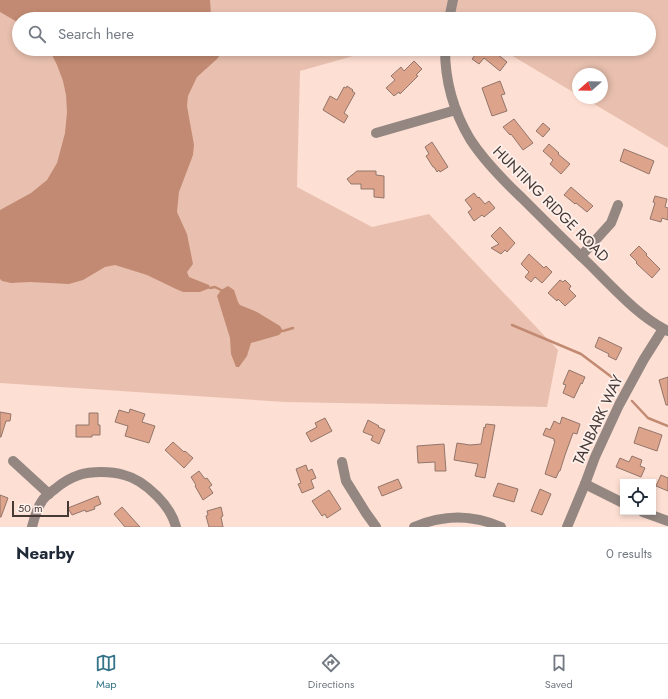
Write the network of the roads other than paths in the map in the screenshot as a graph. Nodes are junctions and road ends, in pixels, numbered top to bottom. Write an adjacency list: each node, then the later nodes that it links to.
1 (453, 0): 2 (street)
2 (450, 12)
3 (446, 56): 4 (street, HUNTING RIDGE ROAD)
4 (456, 110): 5 (street); 7 (street, HUNTING RIDGE ROAD)
5 (376, 133)
6 (618, 205): 7 (street)
7 (581, 256): 8 (street, HUNTING RIDGE ROAD)
8 (666, 330): 11 (street, TANBARK WAY)
9 (13, 461): 12 (street)
10 (342, 462): 18 (street)
11 (585, 484): 13 (street); 21 (street, TANBARK WAY)
12 (49, 494): 16 (street); 17 (street)
13 (620, 502)
14 (651, 515): 15 (street)
15 (668, 521)
16 (32, 527)
17 (176, 527)
18 (376, 527)
19 (414, 527): 20 (street)
20 (501, 527)
21 (567, 527)

